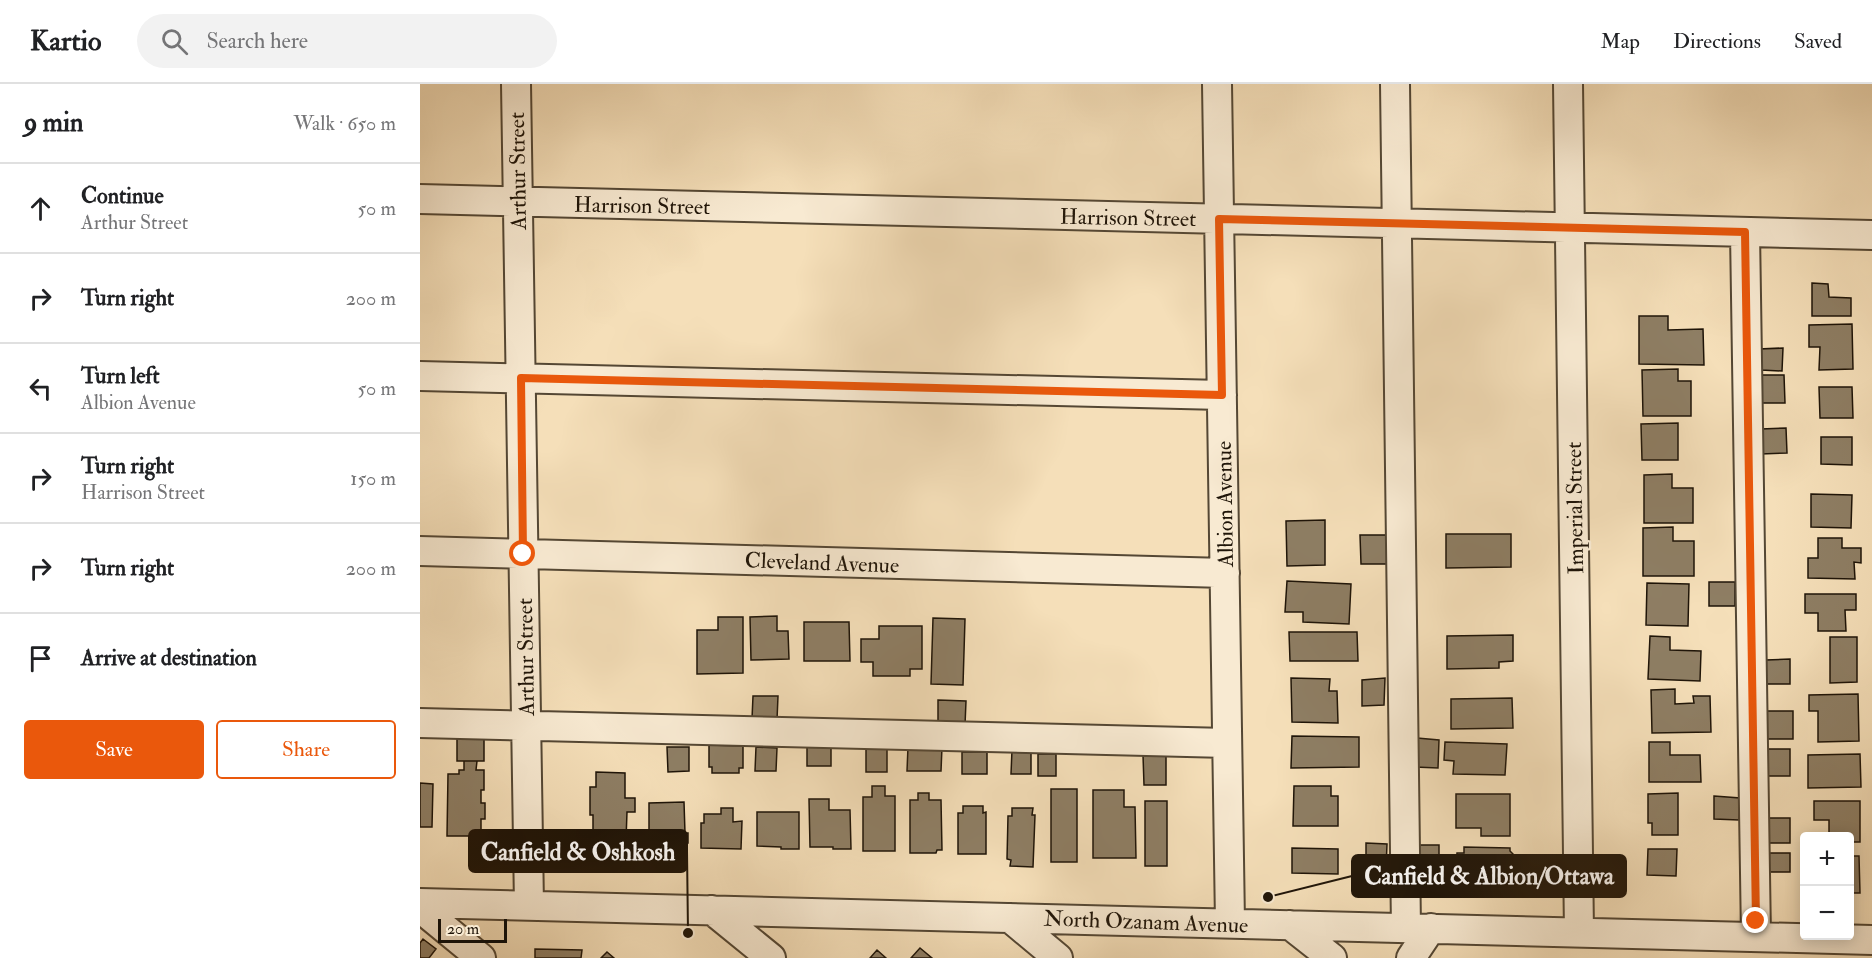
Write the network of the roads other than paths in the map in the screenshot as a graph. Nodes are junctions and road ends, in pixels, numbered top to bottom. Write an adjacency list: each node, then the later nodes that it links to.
1 (516, 84): 6 (street, Arthur Street)
2 (1217, 84): 7 (street, Albion Avenue)
3 (1395, 84): 8 (street)
4 (1568, 84): 9 (street, Imperial Street)
5 (420, 199): 6 (street, Harrison Street)
6 (518, 202): 7 (street, Harrison Street); 13 (street, Arthur Street)
7 (1219, 219): 8 (street, Harrison Street); 14 (street, Albion Avenue)
8 (1396, 223): 9 (street, Harrison Street); 28 (street)
9 (1570, 227): 10 (street, Harrison Street); 29 (street, Imperial Street)
10 (1745, 232): 11 (street, Harrison Street); 31 (street)
11 (1872, 235)
12 (420, 376): 13 (street)
13 (521, 378): 14 (street); 16 (street, Arthur Street)
14 (1222, 395): 17 (street, Albion Avenue)
15 (420, 551): 16 (street, Cleveland Avenue)
16 (523, 554): 17 (street, Cleveland Avenue); 19 (street, Arthur Street)
17 (1225, 573): 20 (street, Albion Avenue)
18 (420, 723): 19 (street)
19 (526, 725): 20 (street); 22 (street, Arthur Street)
20 (1227, 743): 26 (street, Albion Avenue)
21 (420, 903): 22 (street, North Ozanam Avenue)
22 (529, 905): 24 (street, North Ozanam Avenue)
23 (420, 908): 32 (street)
24 (712, 910): 25 (street, North Ozanam Avenue); 33 (street)
25 (1010, 918): 26 (street, North Ozanam Avenue); 34 (street)
26 (1230, 923): 27 (street, North Ozanam Avenue)
27 (1290, 925): 28 (street, North Ozanam Avenue); 35 (street)
28 (1418, 928): 29 (street, North Ozanam Avenue); 36 (street)
29 (1579, 932): 31 (street, North Ozanam Avenue)
30 (1872, 940): 31 (street, North Ozanam Avenue)
31 (1763, 944)
32 (481, 958)
33 (771, 958)
34 (1058, 958)
35 (1332, 958)
36 (1411, 958)

